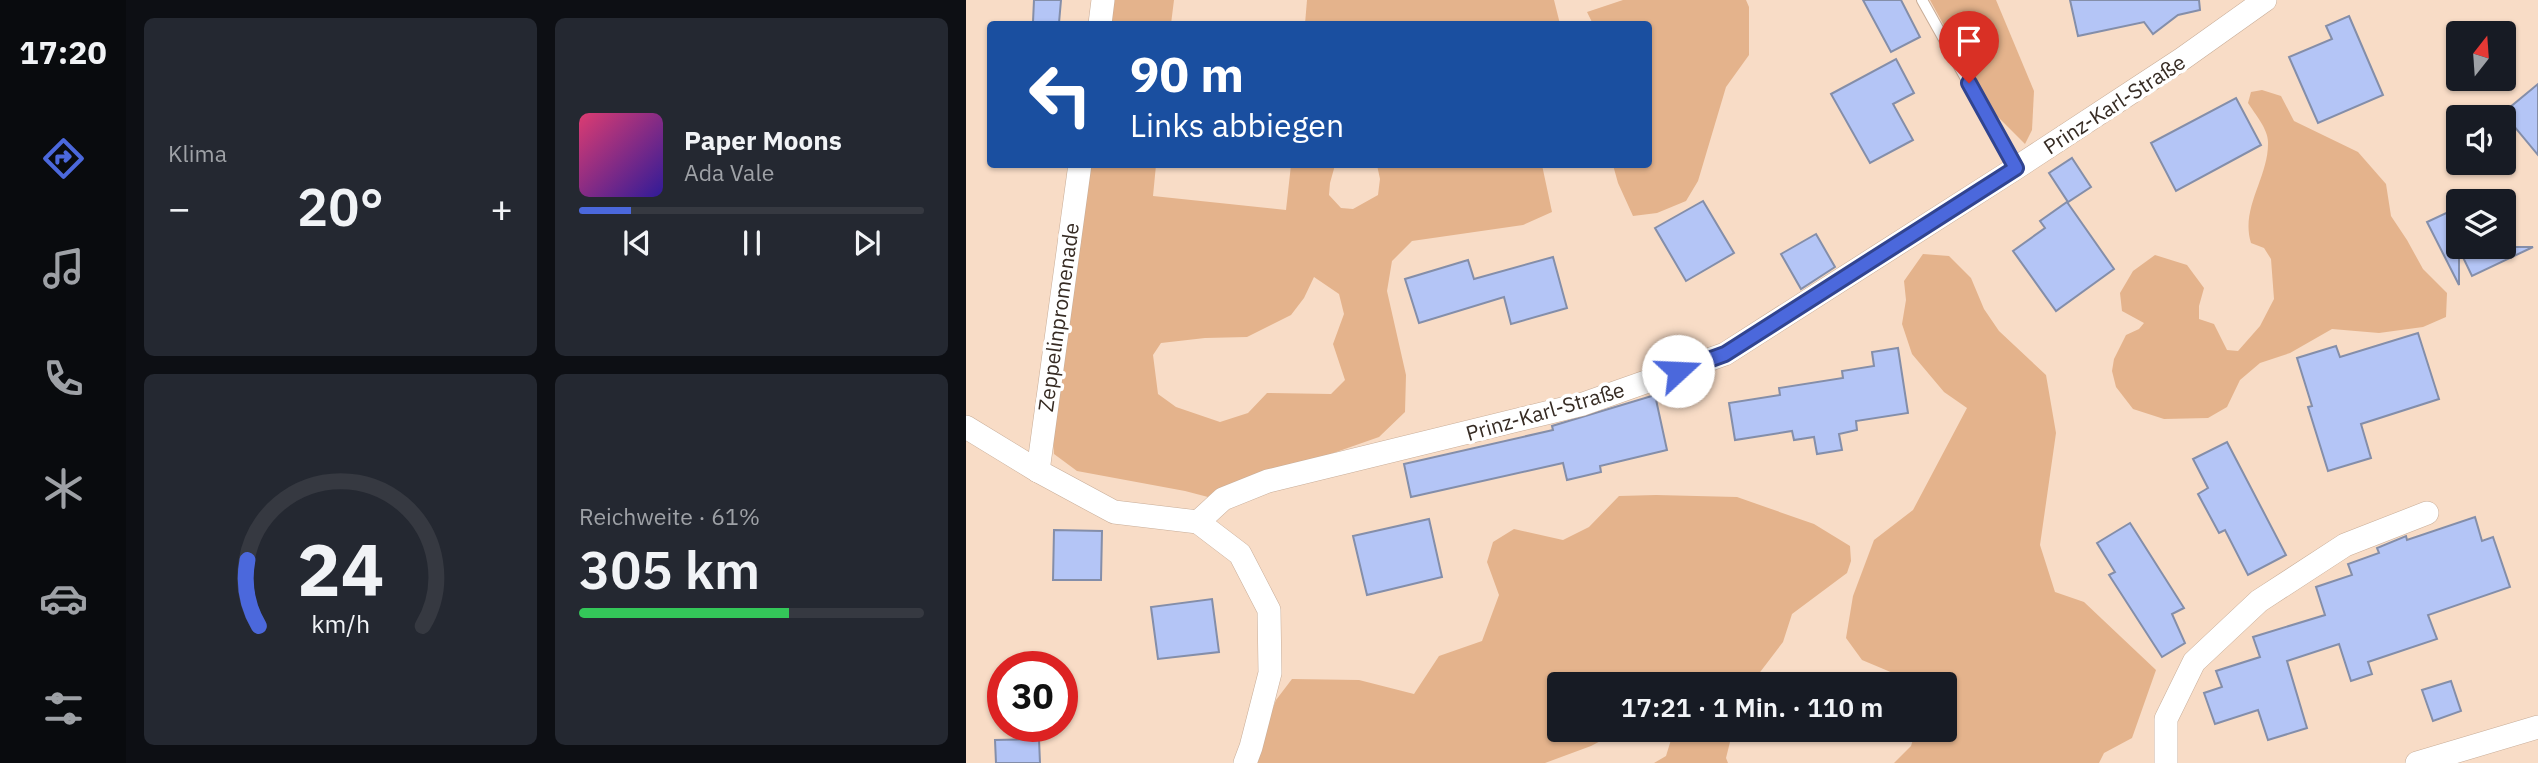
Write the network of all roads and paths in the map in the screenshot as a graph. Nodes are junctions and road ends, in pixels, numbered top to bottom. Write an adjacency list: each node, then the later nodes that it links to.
1 (1103, 0): 4 (street)
2 (1922, 0): 6 (lane)
3 (2265, 0): 6 (street, Prinz-Karl-Straße)
4 (1100, 21)
5 (1079, 168): 8 (street, Zeppelinpromenade)
6 (2016, 168): 10 (street, Prinz-Karl-Straße)
7 (966, 427): 8 (street)
8 (1038, 471): 10 (street)
9 (2427, 513): 13 (street)
10 (1198, 522): 12 (street)
11 (2538, 727): 14 (street)
12 (1245, 763)
13 (2166, 763)
14 (2417, 763)

